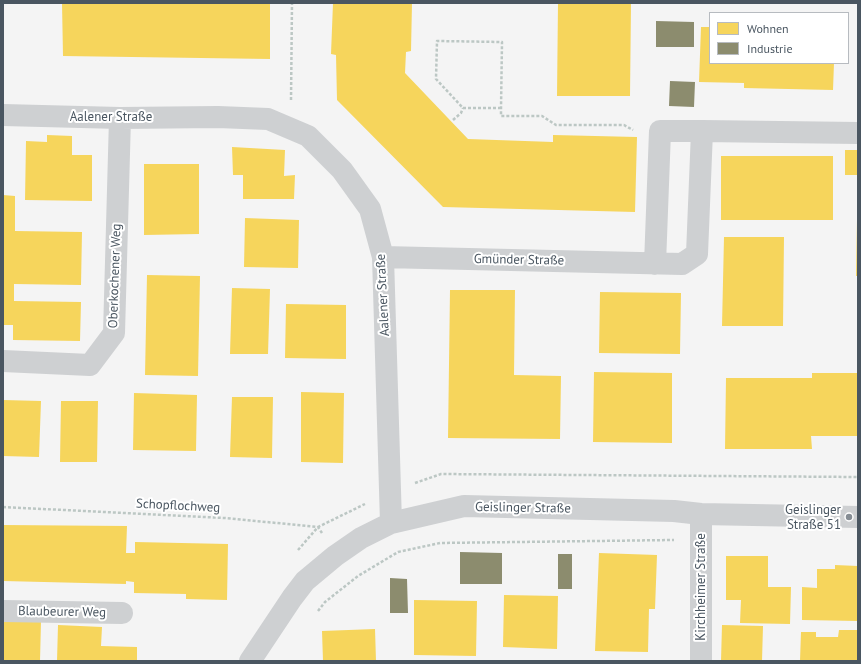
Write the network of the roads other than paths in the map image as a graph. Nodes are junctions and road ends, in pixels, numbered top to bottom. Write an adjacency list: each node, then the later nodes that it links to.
1 (3, 115): 2 (street, Aalener Straße)
2 (120, 118): 5 (street, Aalener Straße); 7 (street, Oberkochener Weg)
3 (702, 131): 4 (street); 6 (street, Gmünder Straße); 6 (street)
4 (858, 133)
5 (383, 257): 6 (street, Gmünder Straße); 10 (street, Aalener Straße)
6 (655, 264)
7 (3, 361)
8 (702, 514): 9 (street, Geislinger Straße); 10 (street, Geislinger Straße); 14 (street, Kirchheimer Straße)
9 (858, 517)
10 (391, 523): 13 (street, Geislinger Straße)
11 (3, 611): 12 (street, Blaubeurer Weg)
12 (122, 613)
13 (250, 661)
14 (702, 661)

